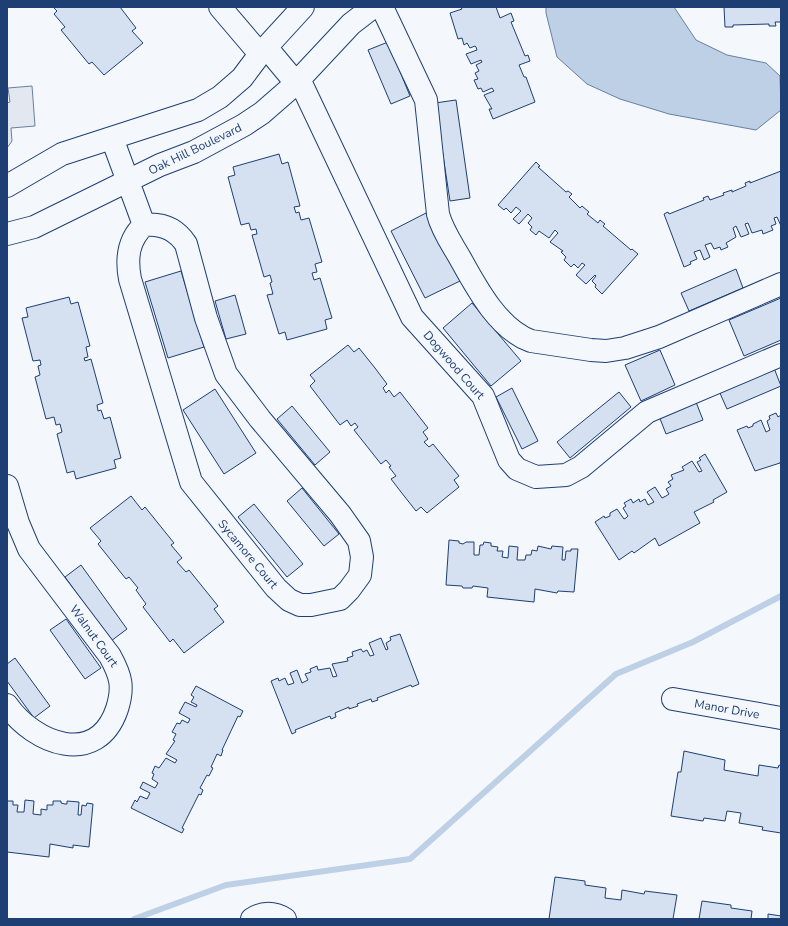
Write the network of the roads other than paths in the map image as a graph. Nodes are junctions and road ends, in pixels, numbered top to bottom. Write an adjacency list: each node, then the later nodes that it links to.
1 (220, 7): 5 (street, Dogwood Court)
2 (303, 7): 5 (street)
3 (373, 7): 6 (street, Oak Hill Boulevard)
4 (382, 7): 12 (street)
5 (263, 51): 6 (street, Dogwood Court); 7 (street)
6 (297, 81): 8 (street, Oak Hill Boulevard); 13 (street, Dogwood Court)
7 (112, 138): 8 (street); 9 (street)
8 (127, 181): 10 (street); 11 (street, Oak Hill Boulevard)
9 (7, 186)
10 (144, 225): 10 (street, Sycamore Court)
11 (7, 234)
12 (781, 284)
13 (781, 355)
14 (7, 486): 16 (street, Walnut Court)
15 (673, 699): 17 (street, Manor Drive)
16 (7, 705)
17 (781, 718)
18 (252, 919): 19 (street)
19 (285, 919)

